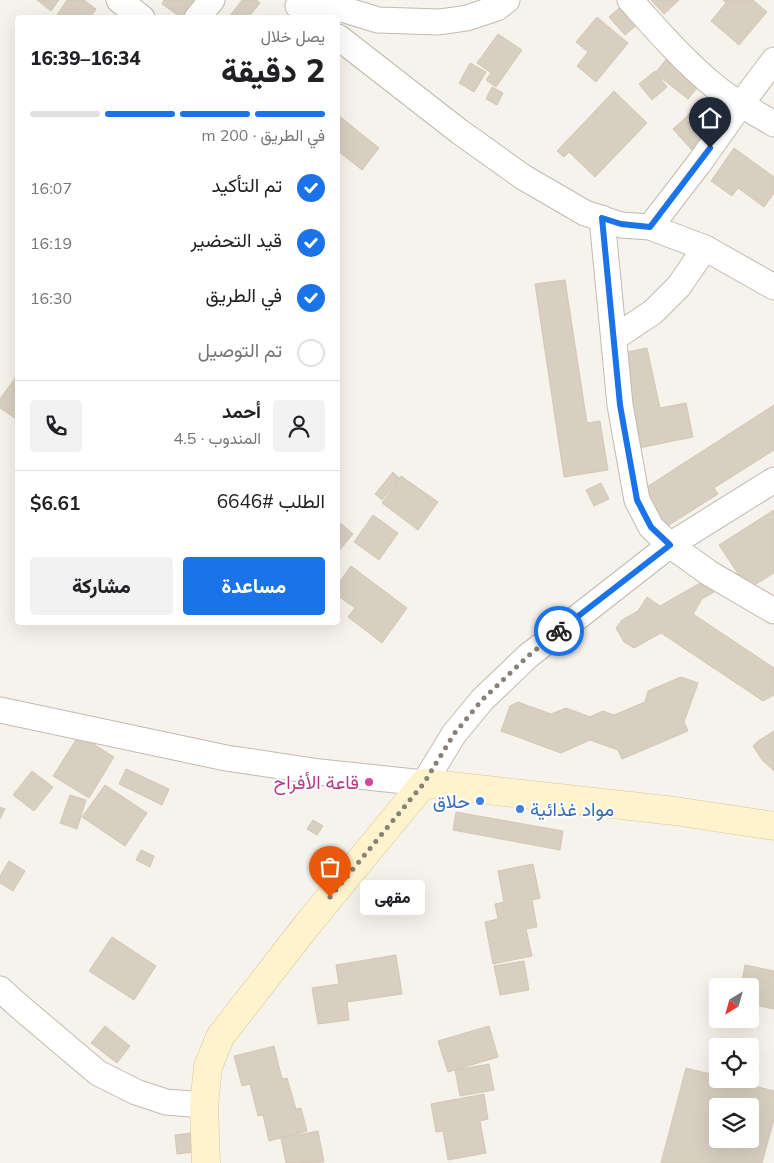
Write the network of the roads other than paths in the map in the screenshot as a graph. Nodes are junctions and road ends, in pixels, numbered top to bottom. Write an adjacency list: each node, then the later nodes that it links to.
1 (119, 0): 6 (street)
2 (212, 0): 7 (street)
3 (507, 0): 5 (street)
4 (630, 0): 10 (street)
5 (300, 8)
6 (138, 15)
7 (200, 15)
8 (340, 38): 12 (street)
9 (774, 60): 10 (street)
10 (741, 104): 11 (street); 13 (street)
11 (774, 124)
12 (602, 218): 13 (street); 16 (street)
13 (650, 227): 14 (street)
14 (705, 248): 15 (street); 16 (street)
15 (774, 287)
16 (614, 338): 18 (street)
17 (774, 480): 18 (street)
18 (670, 545): 19 (street); 21 (street)
19 (774, 611)
20 (0, 710): 21 (street)
21 (424, 783): 22 (street); 24 (street)
22 (774, 826)
23 (0, 989): 24 (street)
24 (204, 1105): 25 (street)
25 (206, 1163)

